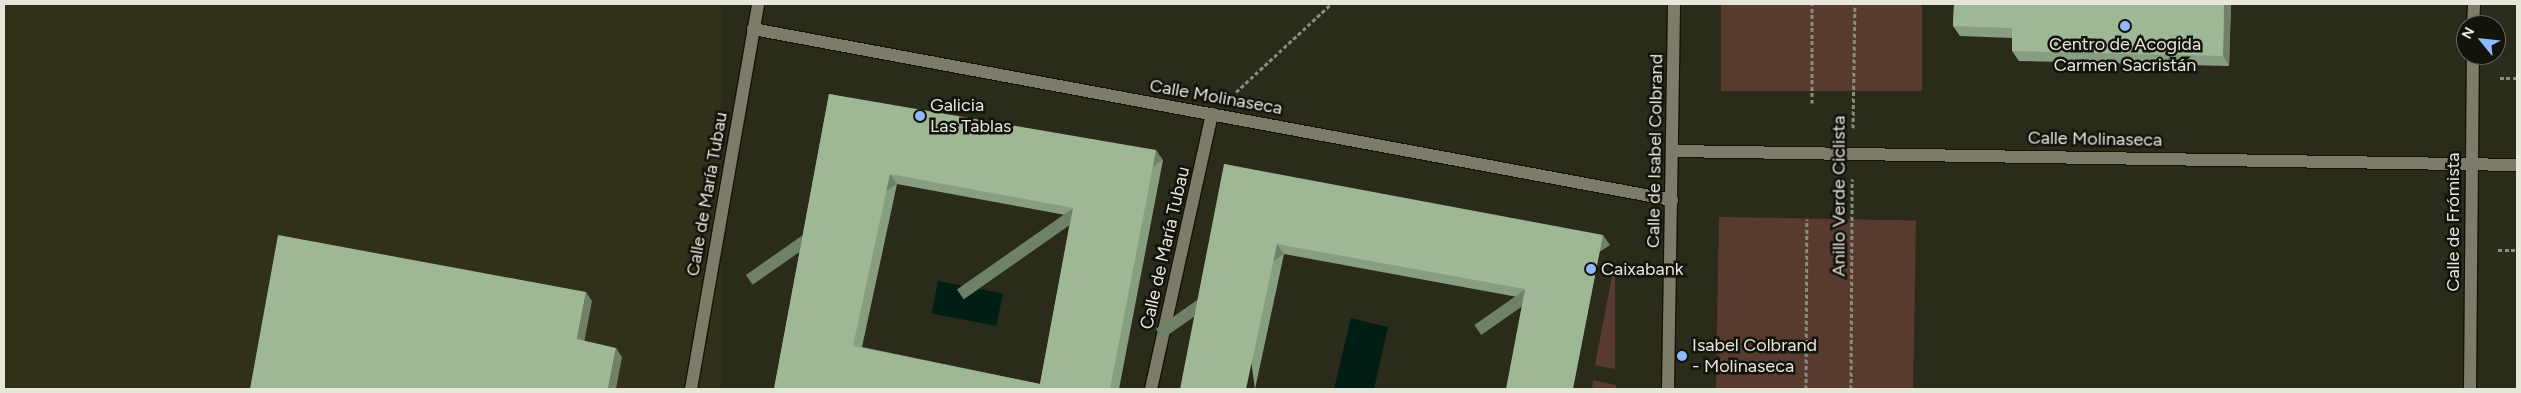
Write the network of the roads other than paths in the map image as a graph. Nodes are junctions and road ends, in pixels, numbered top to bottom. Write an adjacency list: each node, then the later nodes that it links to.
1 (758, 4): 3 (street, Calle de María Tubau)
2 (1674, 4): 6 (street, Calle de Isabel Colbrand)
3 (753, 29): 5 (street, Calle Molinaseca); 10 (street, Calle de María Tubau)
4 (2473, 65): 7 (street, Calle de Frómista)
5 (1212, 114): 9 (street, Calle Molinaseca); 11 (street, Calle de María Tubau)
6 (1673, 151): 7 (street, Calle Molinaseca); 9 (street, Calle de Isabel Colbrand)
7 (2471, 162): 8 (street, Calle Molinaseca); 13 (street, Calle de Frómista)
8 (2517, 165)
9 (1672, 200): 12 (street, Calle de Isabel Colbrand)
10 (691, 389)
11 (1151, 389)
12 (1668, 389)
13 (2470, 389)

